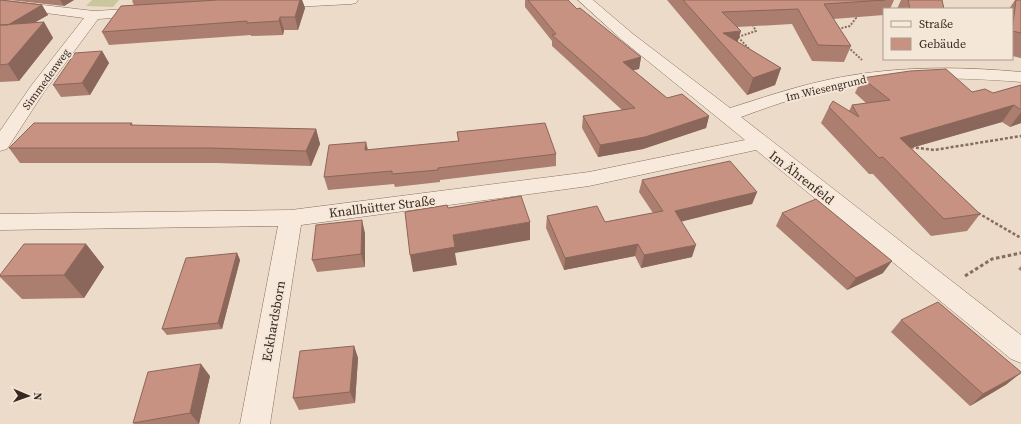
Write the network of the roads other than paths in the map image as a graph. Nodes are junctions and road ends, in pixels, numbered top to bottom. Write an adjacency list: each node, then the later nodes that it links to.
1 (350, 0): 4 (street)
2 (585, 0): 8 (street, Im Ährenfeld)
3 (0, 3): 6 (street)
4 (260, 5)
5 (157, 11): 6 (street)
6 (94, 15): 10 (street, Simmedenweg)
7 (1021, 77): 8 (street, Im Wiesengrund)
8 (730, 116): 9 (street, Im Ährenfeld)
9 (760, 143): 11 (street, Knallhütter Straße); 13 (street, Im Ährenfeld)
10 (0, 145)
11 (291, 218): 12 (street, Knallhütter Straße); 14 (street, Eckhardsborn)
12 (0, 222)
13 (1021, 351)
14 (255, 424)

